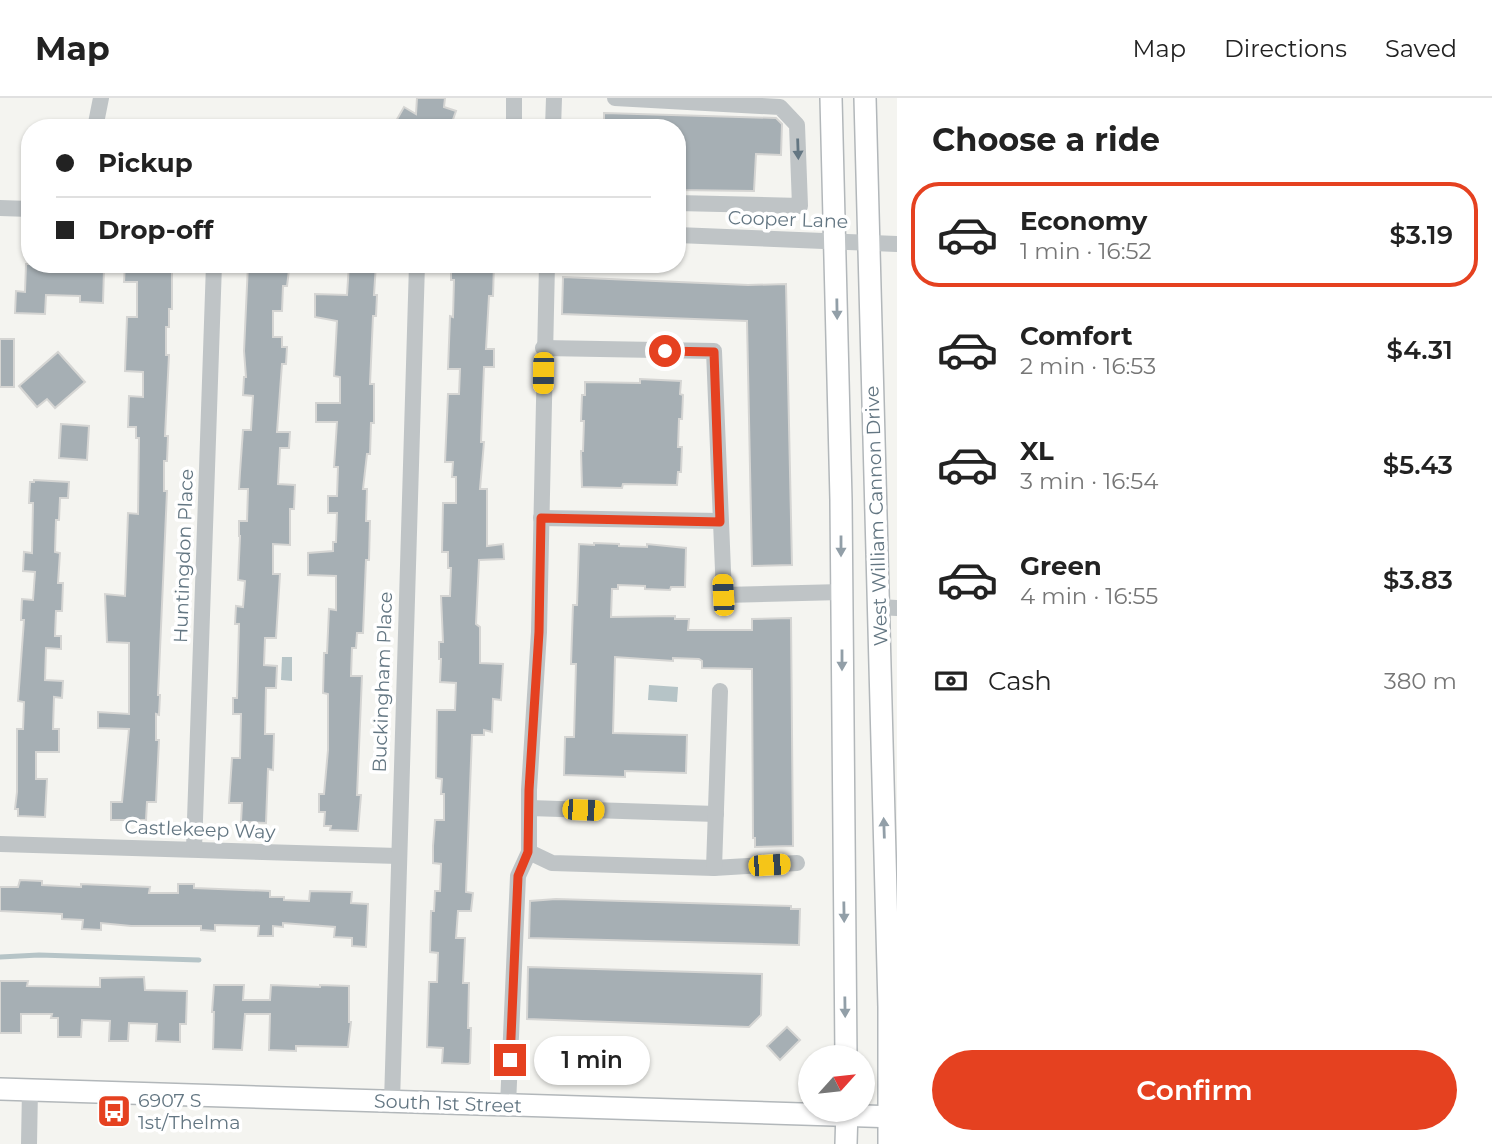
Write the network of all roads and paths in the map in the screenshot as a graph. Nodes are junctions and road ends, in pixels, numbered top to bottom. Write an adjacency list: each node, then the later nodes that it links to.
1 (101, 98): 7 (street)
2 (514, 98): 8 (street)
3 (554, 98): 9 (street)
4 (614, 98): 10 (street, one-way to 10)
5 (831, 98): 14 (main road, West William Cannon Drive)
6 (865, 98): 15 (main road, West William Cannon Drive)
7 (97, 119)
8 (514, 119)
9 (553, 119)
10 (686, 202)
11 (0, 208): 12 (street)
12 (21, 209)
13 (686, 235): 14 (street, Cooper Lane)
14 (836, 241): 15 (street, Cooper Lane); 23 (main road, West William Cannon Drive, one-way to 23)
15 (869, 243): 16 (street, Cooper Lane); 24 (main road, West William Cannon Drive)
16 (897, 244)
17 (214, 273): 29 (street, Huntingdon Place)
18 (416, 273): 31 (street, Buckingham Place)
19 (547, 273): 20 (street)
20 (543, 348): 21 (street); 22 (street)
21 (541, 518): 22 (street); 26 (street)
22 (720, 522): 23 (street)
23 (842, 592): 24 (main road); 35 (main road, West William Cannon Drive, one-way to 35)
24 (888, 607): 34 (main road, West William Cannon Drive, one-way to 24)
25 (720, 691): 27 (street)
26 (529, 808): 27 (street); 30 (street)
27 (716, 814): 33 (street)
28 (0, 844): 29 (street, Castlekeep Way)
29 (194, 849): 31 (street, Castlekeep Way)
30 (528, 852): 33 (street); 39 (street)
31 (398, 856): 38 (street, Buckingham Place)
32 (797, 863): 33 (street)
33 (714, 868)
34 (893, 1007): 42 (main road, West William Cannon Drive)
35 (846, 1045)
36 (0, 1089): 37 (main road, South 1st Street)
37 (30, 1089): 38 (main road, South 1st Street); 44 (street)
38 (392, 1102): 39 (main road, South 1st Street)
39 (508, 1105): 40 (main road, South 1st Street)
40 (798, 1112)
41 (875, 1115): 42 (main road, South 1st Street)
42 (893, 1117): 46 (main road, West William Cannon Drive)
43 (847, 1122): 45 (main road)
44 (29, 1144)
45 (846, 1144)
46 (889, 1144)

